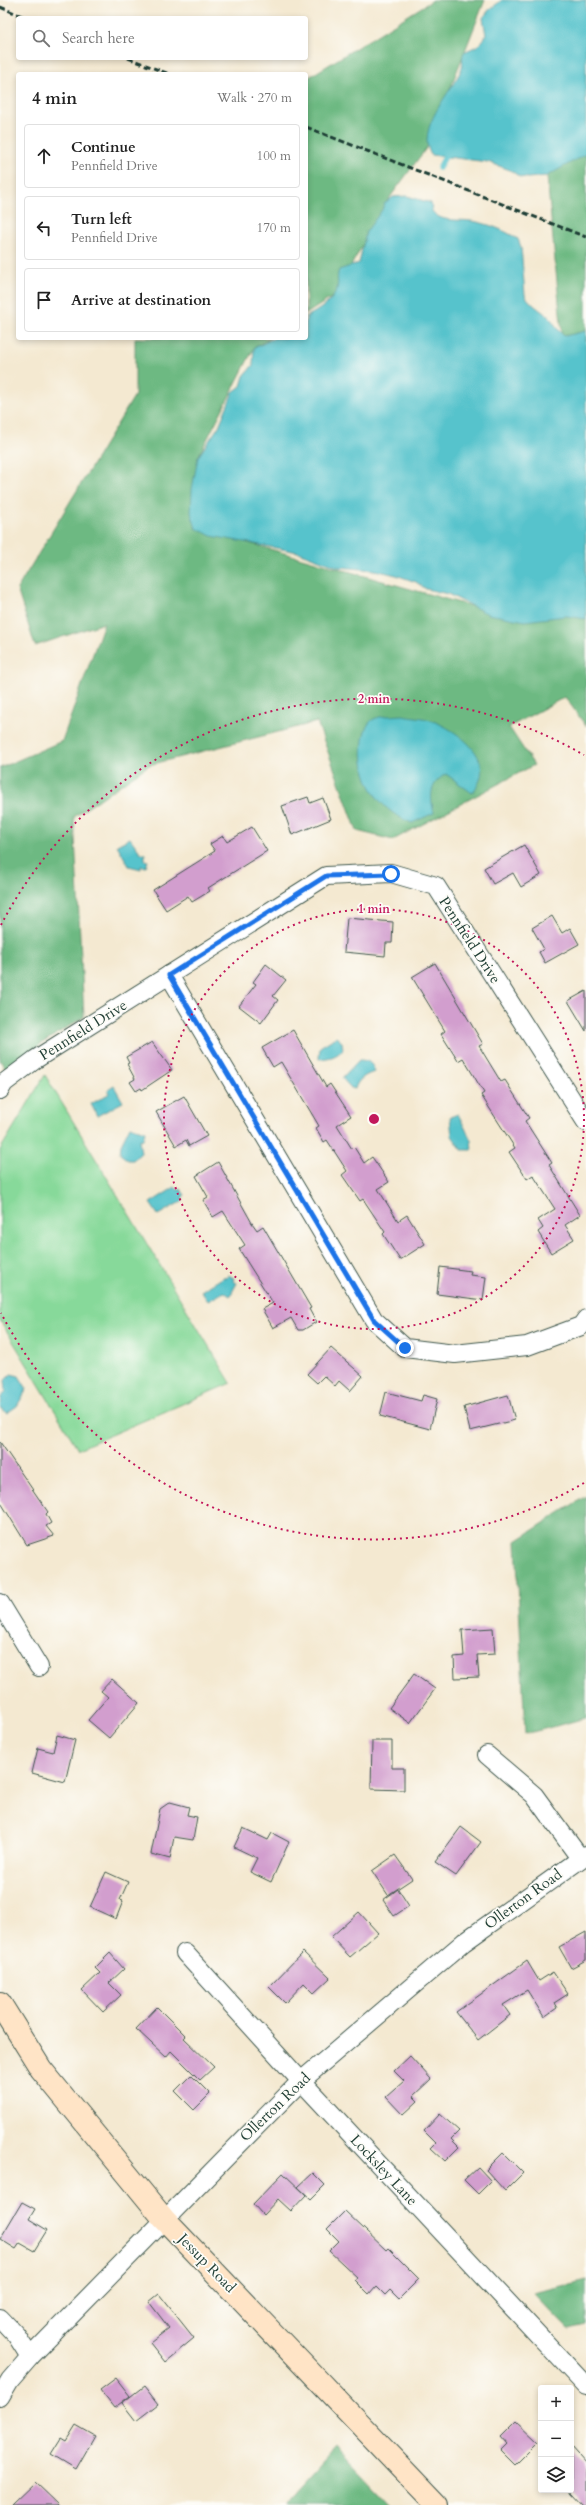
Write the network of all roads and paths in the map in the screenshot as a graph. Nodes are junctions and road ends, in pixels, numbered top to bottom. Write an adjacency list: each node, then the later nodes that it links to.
1 (169, 975): 2 (street, Pennfield Drive); 3 (street, Pennfield Drive); 4 (street)
2 (0, 1090)
3 (586, 1122)
4 (586, 1319)
5 (0, 1603): 6 (street)
6 (39, 1667)
7 (487, 1755): 8 (street)
8 (583, 1857): 11 (street, Ollerton Road)
9 (185, 1953): 11 (street, Locksley Lane)
10 (0, 2003): 12 (street, Jessup Road)
11 (301, 2081): 12 (street, Ollerton Road); 15 (street, Locksley Lane)
12 (164, 2219): 14 (street, Ollerton Road); 17 (street, Jessup Road)
13 (0, 2318): 14 (street)
14 (30, 2357): 16 (street, Ollerton Road)
15 (586, 2386)
16 (0, 2397)
17 (437, 2505)

